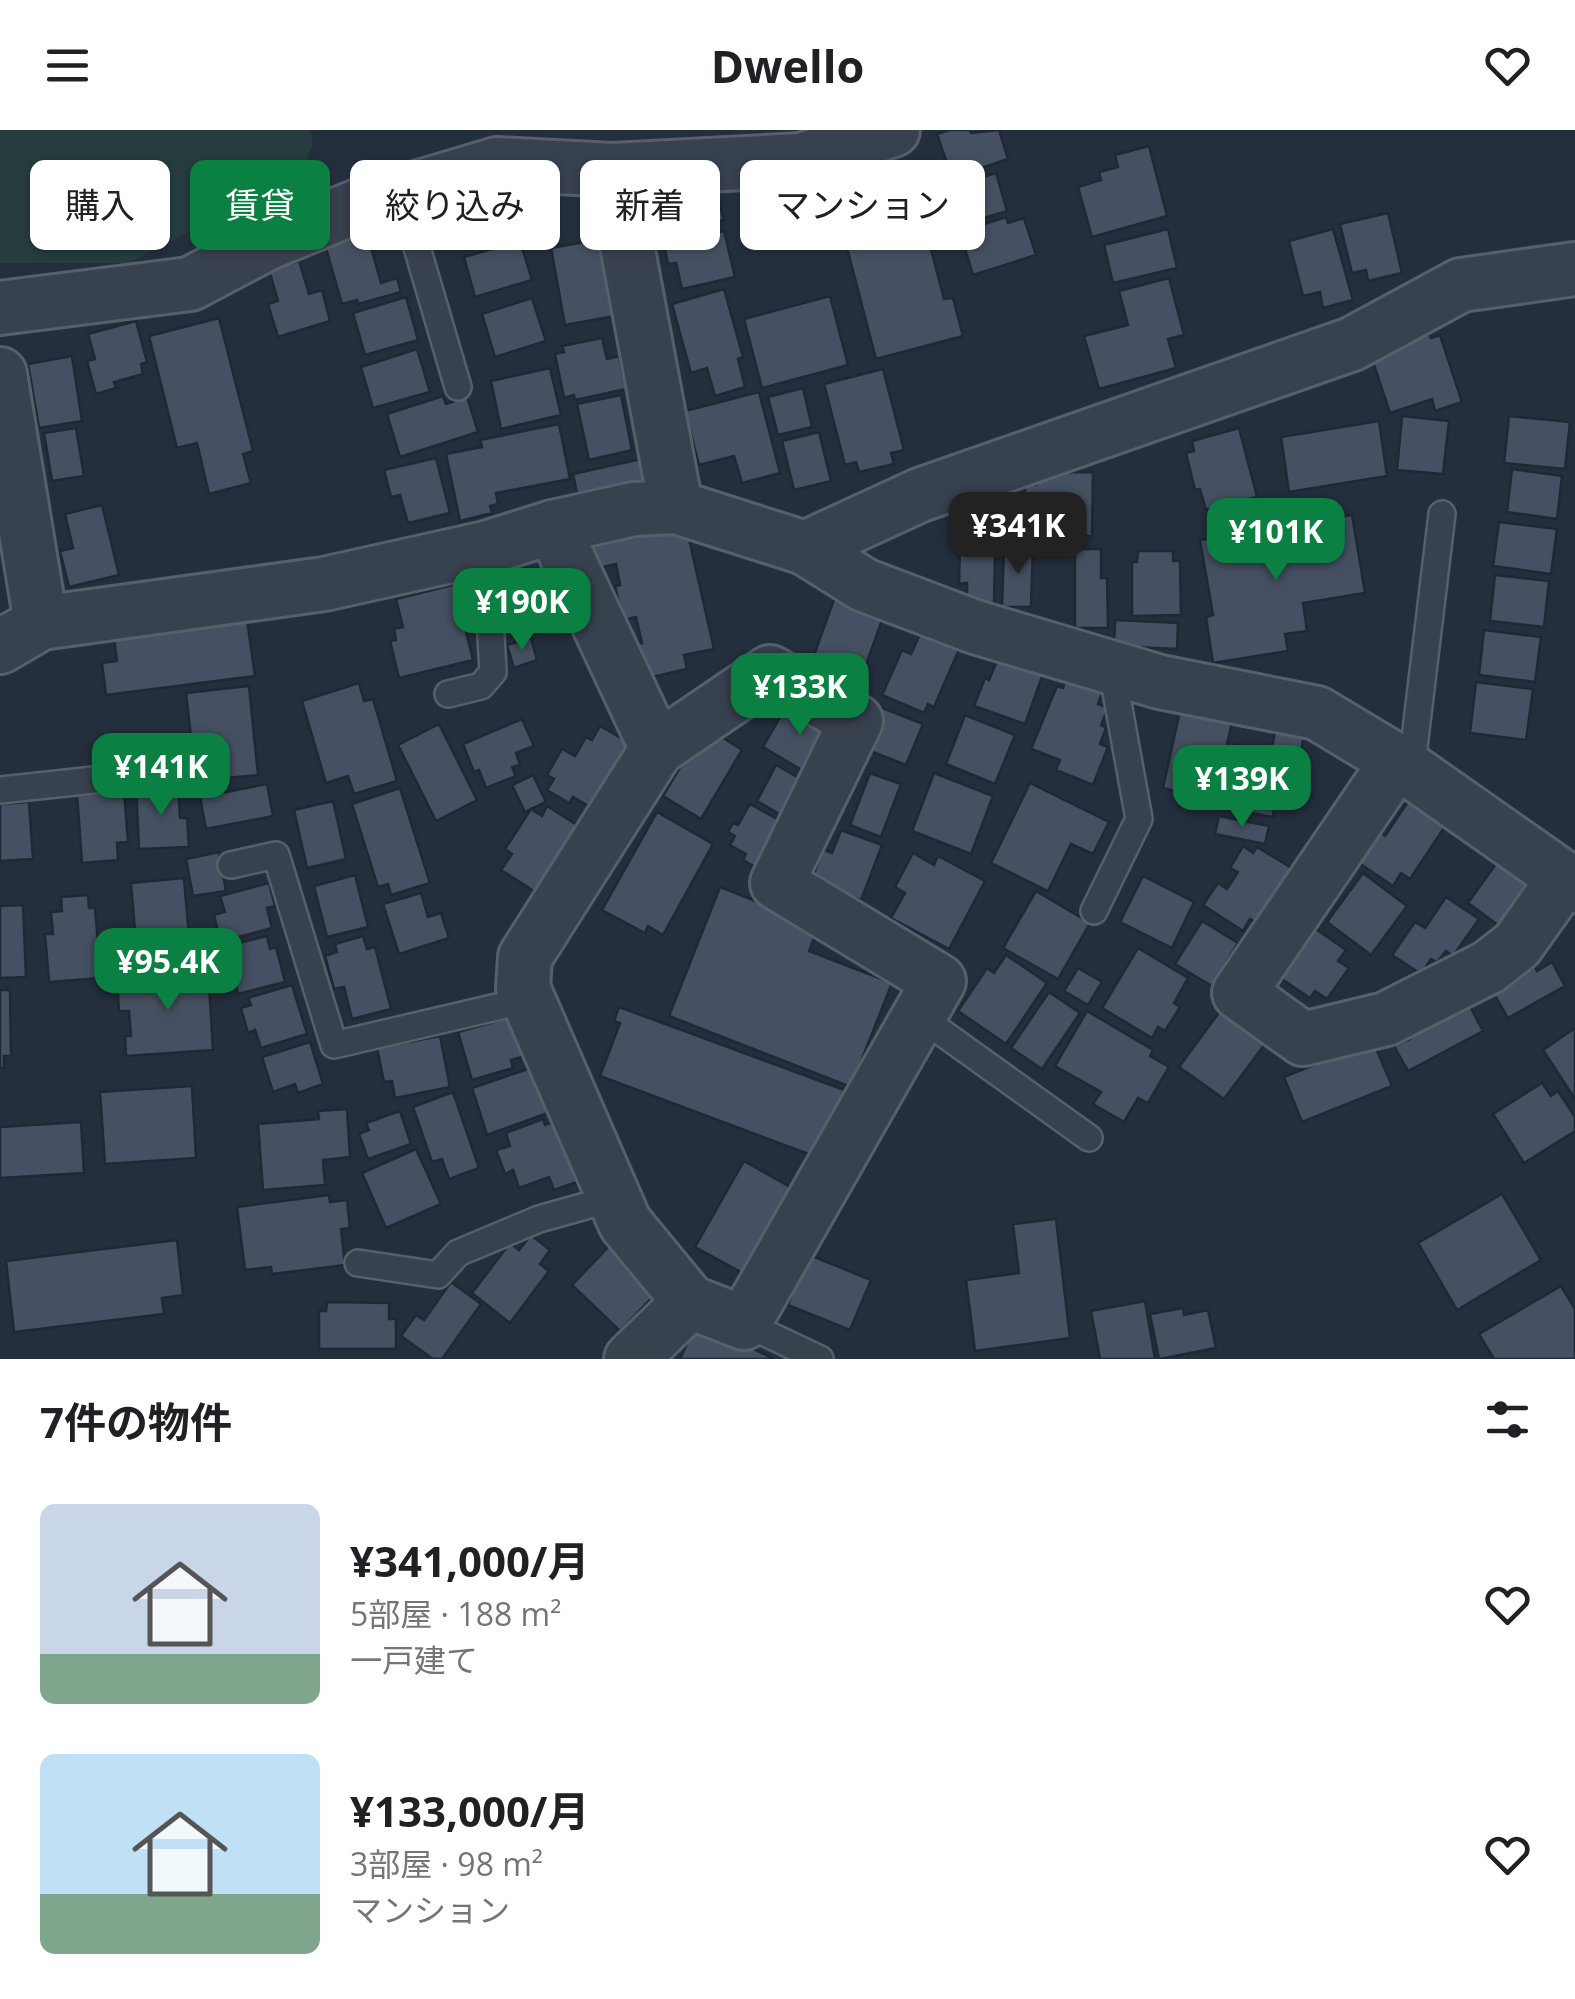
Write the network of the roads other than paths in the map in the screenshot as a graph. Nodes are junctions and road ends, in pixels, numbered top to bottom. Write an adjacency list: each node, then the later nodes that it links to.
1 (893, 130): 3 (street)
2 (484, 149): 4 (street)
3 (720, 164)
4 (580, 168)
5 (350, 209): 9 (street)
6 (418, 250): 11 (lane)
7 (628, 250): 12 (street)
8 (1575, 269): 16 (street)
9 (0, 308)
10 (0, 374): 17 (street)
11 (458, 387)
12 (676, 507): 14 (street); 16 (street)
13 (1442, 514): 21 (lane)
14 (553, 527): 15 (street); 20 (street)
15 (486, 548): 17 (street); 19 (lane)
16 (806, 548): 18 (street)
17 (20, 635)
18 (1112, 670): 21 (street); 26 (lane)
19 (448, 694)
20 (657, 748): 27 (street); 28 (street)
21 (1404, 766): 25 (street); 25 (street)
22 (112, 778): 23 (lane)
23 (0, 790)
24 (230, 865): 27 (lane)
25 (1570, 882)
26 (1094, 912)
27 (527, 1000): 30 (street)
28 (919, 1016): 29 (lane); 33 (street)
29 (1089, 1138)
30 (614, 1198): 31 (lane); 32 (street)
31 (358, 1263)
32 (690, 1302): 33 (street); 34 (street)
33 (744, 1324): 35 (lane)
34 (631, 1359)
35 (820, 1359)

